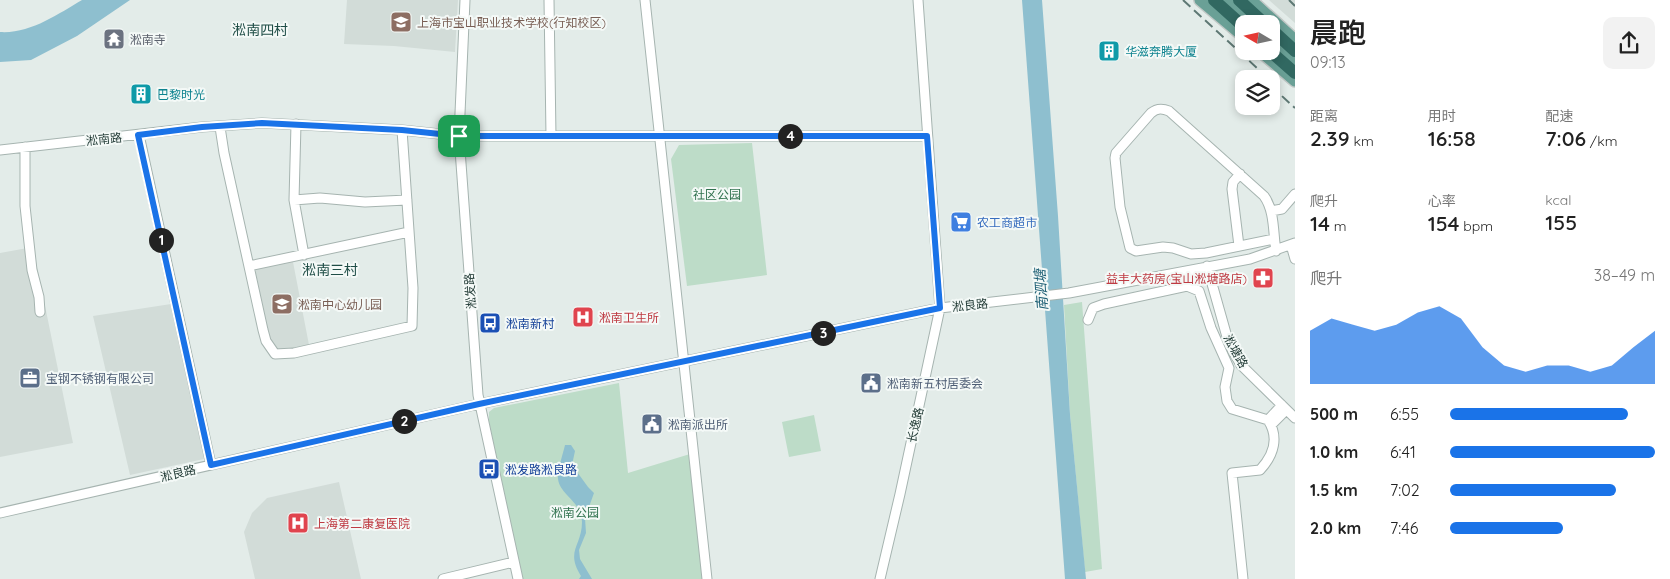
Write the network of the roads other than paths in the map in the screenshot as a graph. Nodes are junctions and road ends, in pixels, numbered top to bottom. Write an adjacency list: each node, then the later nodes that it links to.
1 (465, 0): 27 (street, 淞发路)
2 (548, 0): 28 (street)
3 (645, 0): 30 (street)
4 (918, 0): 29 (street, 长逸路)
5 (1200, 0): 13 (main road)
6 (1214, 0): 12 (highway)
7 (1224, 0): 10 (highway)
8 (1239, 0): 11 (highway)
9 (1251, 0): 15 (main road)
10 (1241, 15)
11 (1255, 15)
12 (1235, 19)
13 (1235, 30)
14 (1280, 37): 17 (highway)
15 (1295, 40)
16 (1280, 50): 20 (highway)
17 (1295, 50)
18 (1270, 60): 22 (main road)
19 (1280, 60): 21 (highway)
20 (1295, 64)
21 (1295, 73)
22 (1295, 81)
23 (296, 124): 24 (street, 淞南路); 25 (street, 淞南路); 35 (street)
24 (220, 127): 26 (street, 淞南路); 45 (street)
25 (402, 130): 27 (street, 淞南路); 36 (street)
26 (138, 135): 31 (street, 淞南路); 55 (street)
27 (459, 136): 28 (street, 淞南路); 51 (street, 淞发路)
28 (551, 136): 30 (street, 淞南路)
29 (927, 136): 30 (street, 淞南路); 47 (street, 长逸路)
30 (659, 137): 50 (street)
31 (25, 147): 32 (street, 淞南路); 48 (street)
32 (0, 150)
33 (1240, 174): 37 (street); 41 (street); 41 (street)
34 (1295, 194): 37 (street)
35 (294, 200): 36 (street); 43 (street)
36 (407, 200): 38 (street)
37 (1271, 212): 39 (street)
38 (409, 232): 43 (street); 45 (street)
39 (1274, 239): 41 (street); 42 (street)
40 (1293, 244): 42 (street, 淞良路); 44 (street)
41 (1239, 246)
42 (1276, 251): 46 (street, 淞良路)
43 (304, 255): 45 (street)
44 (1295, 259)
45 (249, 266)
46 (1207, 266): 47 (street, 淞良路); 52 (street, 淞塘路)
47 (940, 308): 50 (street, 淞良路); 61 (street, 长逸路)
48 (40, 312)
49 (1088, 320): 54 (street)
50 (684, 362): 51 (street, 淞良路); 60 (street)
51 (479, 404): 55 (street, 淞良路); 57 (street, 淞发路)
52 (1284, 408): 53 (street, 淞塘路); 54 (street)
53 (1295, 418)
54 (1269, 422): 62 (street)
55 (211, 465): 56 (street, 淞良路)
56 (0, 513)
57 (514, 562): 58 (street); 59 (street, 淞发路)
58 (443, 579)
59 (518, 579)
60 (707, 579)
61 (880, 579)
62 (1243, 579)

